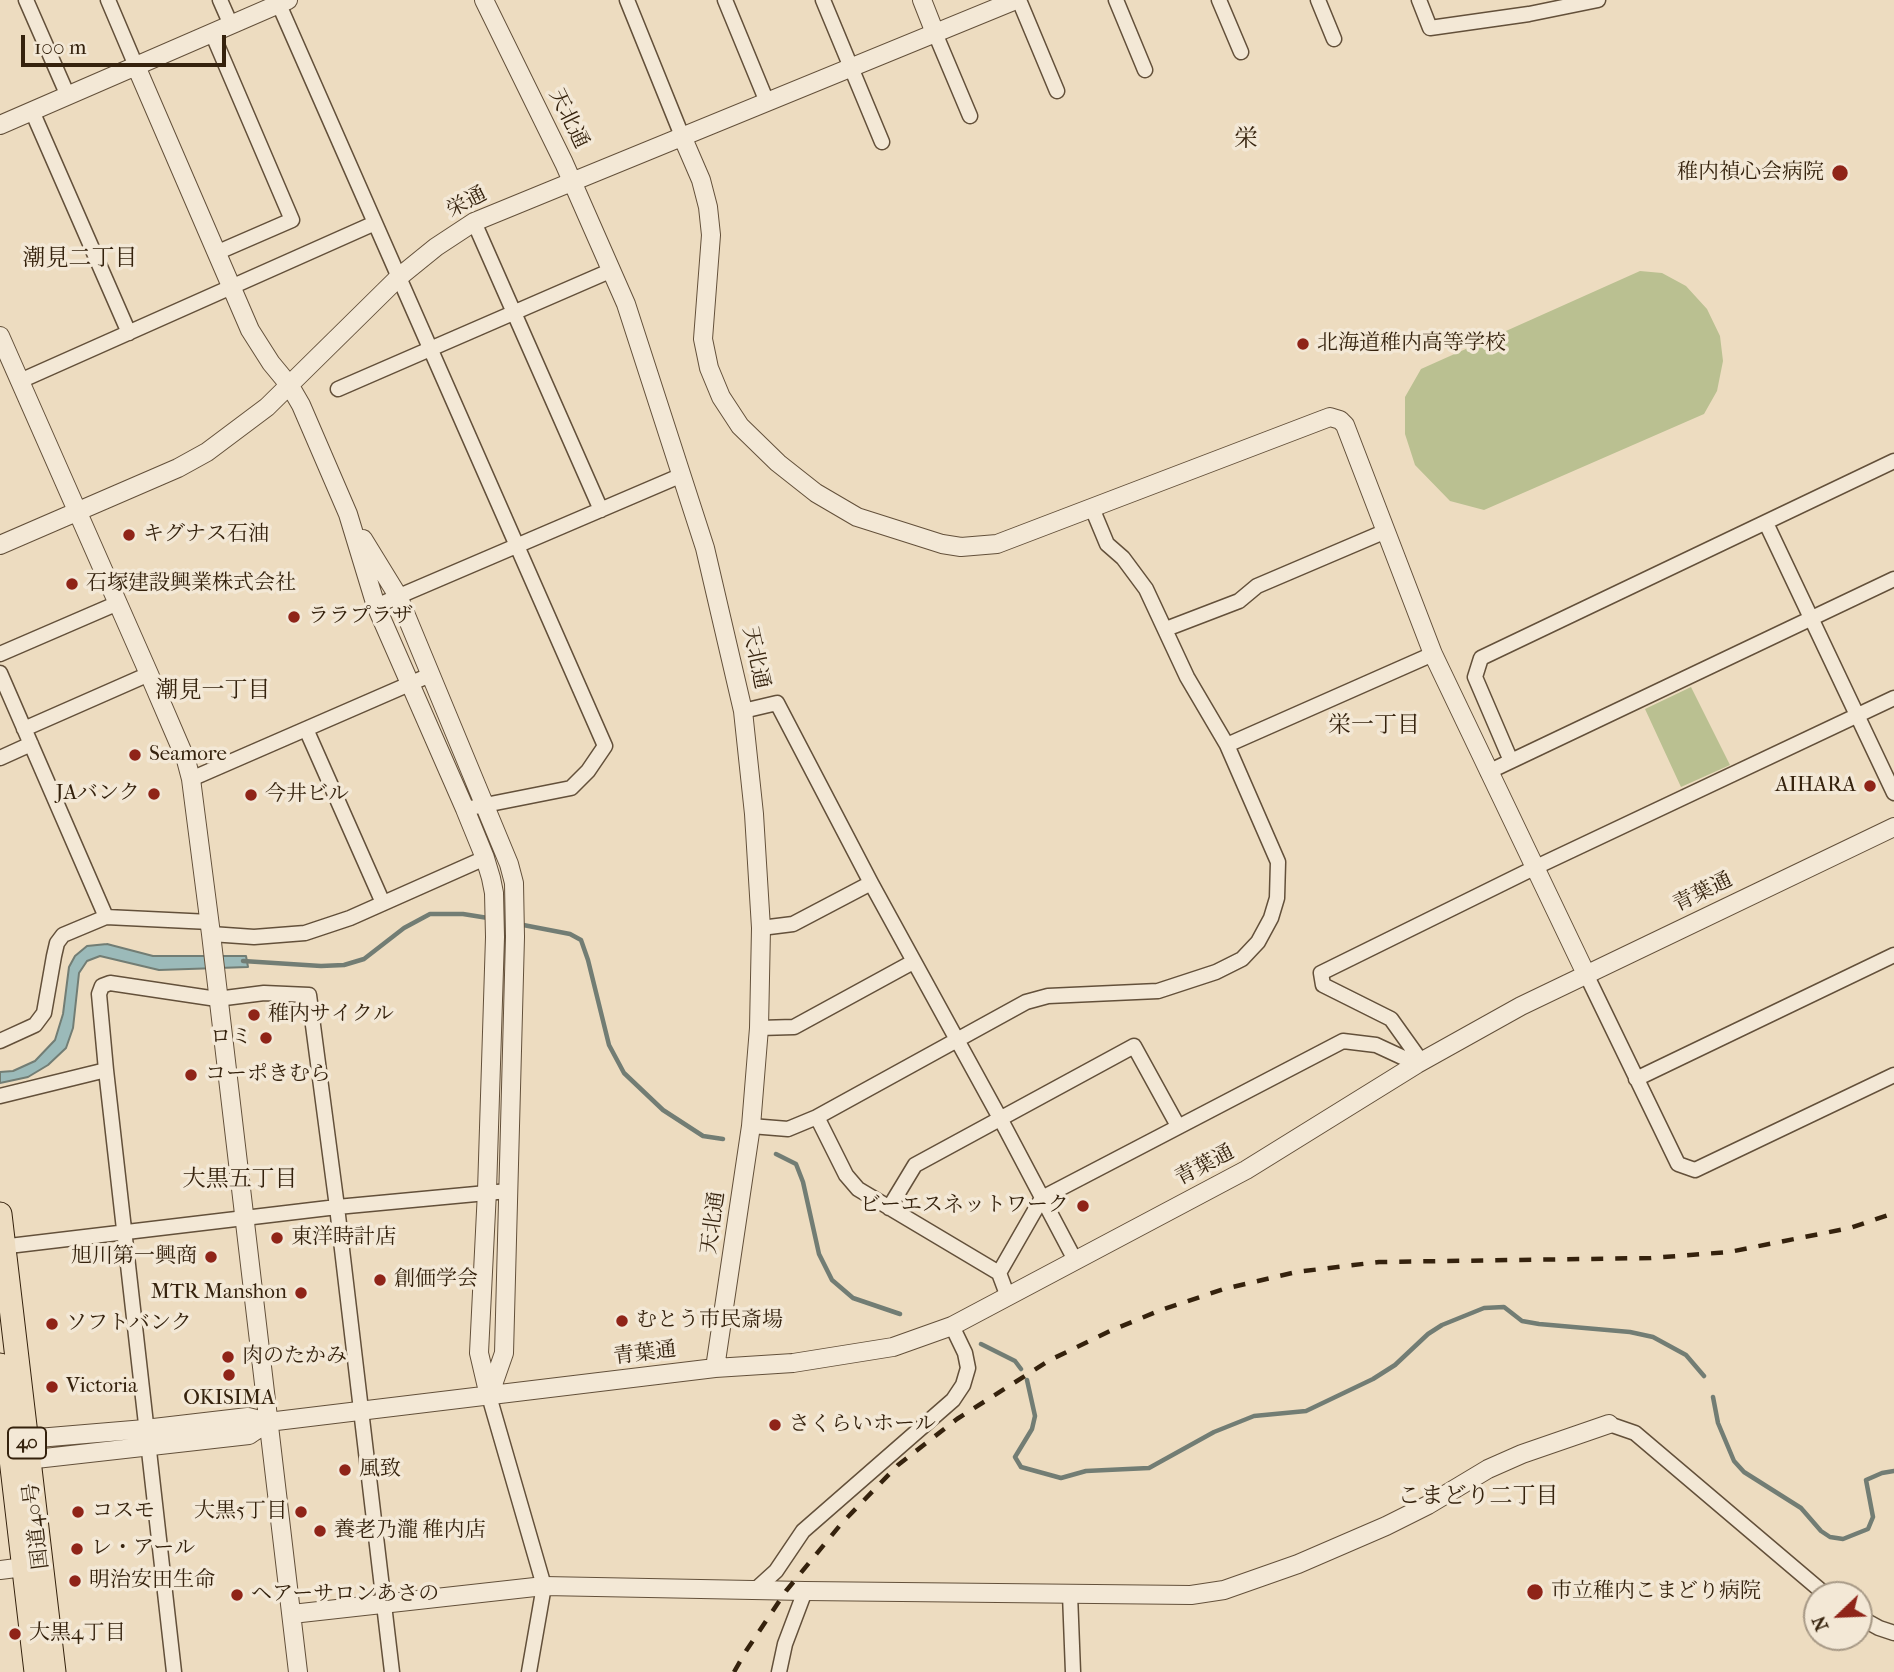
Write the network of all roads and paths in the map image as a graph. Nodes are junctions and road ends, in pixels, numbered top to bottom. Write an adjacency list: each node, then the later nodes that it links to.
1 (26, 0): 26 (street)
2 (108, 0): 22 (street)
3 (220, 0): 17 (street)
4 (484, 0): 33 (street, 天北通)
5 (627, 0): 31 (street)
6 (725, 0): 27 (street)
7 (823, 0): 23 (street)
8 (922, 0): 19 (street)
9 (1017, 0): 19 (street, 栄通); 25 (street)
10 (1116, 0): 24 (street)
11 (1219, 0): 21 (street)
12 (1318, 0): 20 (street)
13 (1419, 0): 16 (street)
14 (1598, 0): 16 (street)
15 (282, 1): 17 (street); 35 (street)
16 (1526, 7)
17 (231, 25): 18 (street)
18 (212, 33): 22 (street); 36 (street)
19 (935, 33): 23 (street, 栄通); 29 (street)
20 (1334, 40)
21 (1241, 52)
22 (136, 66): 26 (street); 36 (street)
23 (850, 68): 27 (street, 栄通); 32 (street)
24 (1145, 71)
25 (1057, 91)
26 (68, 96): 28 (street)
27 (767, 102): 31 (street, 栄通)
28 (32, 111): 30 (street); 41 (street)
29 (970, 116)
30 (0, 124)
31 (682, 136): 33 (street, 栄通); 49 (street)
32 (882, 142)
33 (573, 181): 34 (street, 栄通); 37 (street, 天北通)
34 (474, 222): 38 (street, 栄通); 40 (street)
35 (375, 223): 38 (street); 39 (street)
36 (215, 253): 39 (street)
37 (612, 270): 40 (street); 48 (street, 天北通)
38 (400, 277): 43 (street); 45 (street, 栄通)
39 (230, 287): 41 (street); 45 (street)
40 (514, 310): 43 (street); 50 (street)
41 (129, 333): 44 (street)
42 (0, 336): 44 (street)
43 (430, 348): 46 (street); 56 (street)
44 (20, 380): 51 (street)
45 (290, 386): 51 (street, 栄通); 52 (street)
46 (338, 389)
47 (1894, 461): 53 (street)
48 (682, 475): 50 (street); 70 (street, 天北通)
49 (1092, 508): 54 (street); 62 (street)
50 (601, 510): 56 (street)
51 (76, 512): 55 (street, 栄通); 59 (street)
52 (348, 514): 58 (street); 60 (street)
53 (1766, 523): 61 (street); 77 (street)
54 (1386, 531): 62 (street); 64 (street)
55 (0, 545)
56 (515, 545): 58 (street); 81 (street)
57 (1894, 579): 61 (street)
58 (398, 596): 60 (street); 67 (street)
59 (118, 603): 63 (street); 66 (street)
60 (376, 606): 68 (street)
61 (1811, 619): 71 (street); 77 (street)
62 (1166, 629): 75 (street)
63 (0, 654)
64 (1433, 654): 75 (street); 78 (street)
65 (0, 673): 72 (street)
66 (149, 674): 72 (street); 79 (street)
67 (430, 675): 68 (street); 81 (street)
68 (410, 684): 73 (street); 82 (street)
69 (1894, 698): 71 (street)
70 (743, 711): 86 (street); 89 (street, 天北通)
71 (1857, 716): 80 (street); 85 (street)
72 (24, 729): 74 (street)
73 (306, 729): 79 (street); 87 (street)
74 (31, 744): 76 (street); 88 (street)
75 (1227, 745): 97 (street)
76 (0, 758)
77 (1511, 761): 78 (street)
78 (1488, 772): 85 (street)
79 (191, 779): 90 (street)
80 (1894, 793)
81 (485, 805): 82 (street); 108 (street)
82 (465, 809): 84 (street)
83 (1894, 827): 93 (street, 青葉通)
84 (485, 858): 87 (street); 107 (street)
85 (1534, 868): 93 (street); 98 (street)
86 (871, 883): 89 (street); 92 (street)
87 (383, 903): 90 (street)
88 (106, 917): 90 (street); 96 (street)
89 (761, 928): 95 (street, 天北通)
90 (211, 932): 94 (street)
91 (1894, 956): 101 (street)
92 (913, 962): 95 (street); 97 (street)
93 (1586, 974): 98 (street, 青葉通); 101 (street)
94 (217, 992): 99 (street); 110 (street); 113 (street)
95 (759, 1028): 105 (street, 天北通)
96 (0, 1041)
97 (957, 1041): 103 (street); 104 (street)
98 (1419, 1063): 106 (street); 116 (street, 青葉通)
99 (106, 1070): 102 (street); 114 (street)
100 (1894, 1075): 101 (street)
101 (1636, 1079)
102 (0, 1096)
103 (817, 1117): 105 (street); 111 (street)
104 (1001, 1120): 106 (street); 109 (street); 111 (street)
105 (751, 1126): 121 (street, 天北通)
106 (1178, 1126): 109 (street)
107 (487, 1191): 108 (street); 110 (street); 122 (street)
108 (508, 1191): 122 (street)
109 (1042, 1198): 116 (street); 117 (street)
110 (337, 1207): 113 (street); 123 (street)
111 (890, 1208): 117 (street)
112 (0, 1214): 115 (highway, 国道40号 / 40)
113 (244, 1217): 114 (street); 124 (street)
114 (122, 1231): 115 (street); 126 (street)
115 (2, 1247): 127 (highway, 国道40号 / 40)
116 (1075, 1260): 118 (street, 青葉通)
117 (999, 1273): 118 (street)
118 (1008, 1297): 119 (street, 青葉通)
119 (952, 1326): 121 (street, 青葉通); 132 (street)
120 (0, 1364): 127 (highway, 国道40号 / 40)
121 (715, 1368): 122 (street, 青葉通)
122 (489, 1396): 123 (street, 青葉通); 131 (street)
123 (360, 1411): 124 (street, 青葉通); 135 (street)
124 (268, 1422): 126 (street, 青葉通); 136 (street)
125 (1609, 1424): 130 (street); 134 (street)
126 (146, 1438): 127 (street, 青葉通); 141 (street)
127 (19, 1450): 128 (highway, 国道40号 / 40); 140 (highway, 国道40号 / 40)
128 (24, 1567): 129 (street); 139 (highway, 国道40号 / 40)
129 (0, 1570)
130 (1809, 1581)
131 (544, 1586): 132 (street); 135 (street); 144 (street)
132 (754, 1591): 133 (street)
133 (805, 1591): 134 (street); 145 (street)
134 (1070, 1594): 146 (street)
135 (383, 1604): 136 (street); 143 (street)
136 (292, 1614): 142 (street)
137 (1873, 1625): 138 (street)
138 (1894, 1633)
139 (36, 1672)
140 (54, 1672)
141 (174, 1672)
142 (298, 1672)
143 (392, 1672)
144 (529, 1672)
145 (779, 1672)
146 (1073, 1672)

